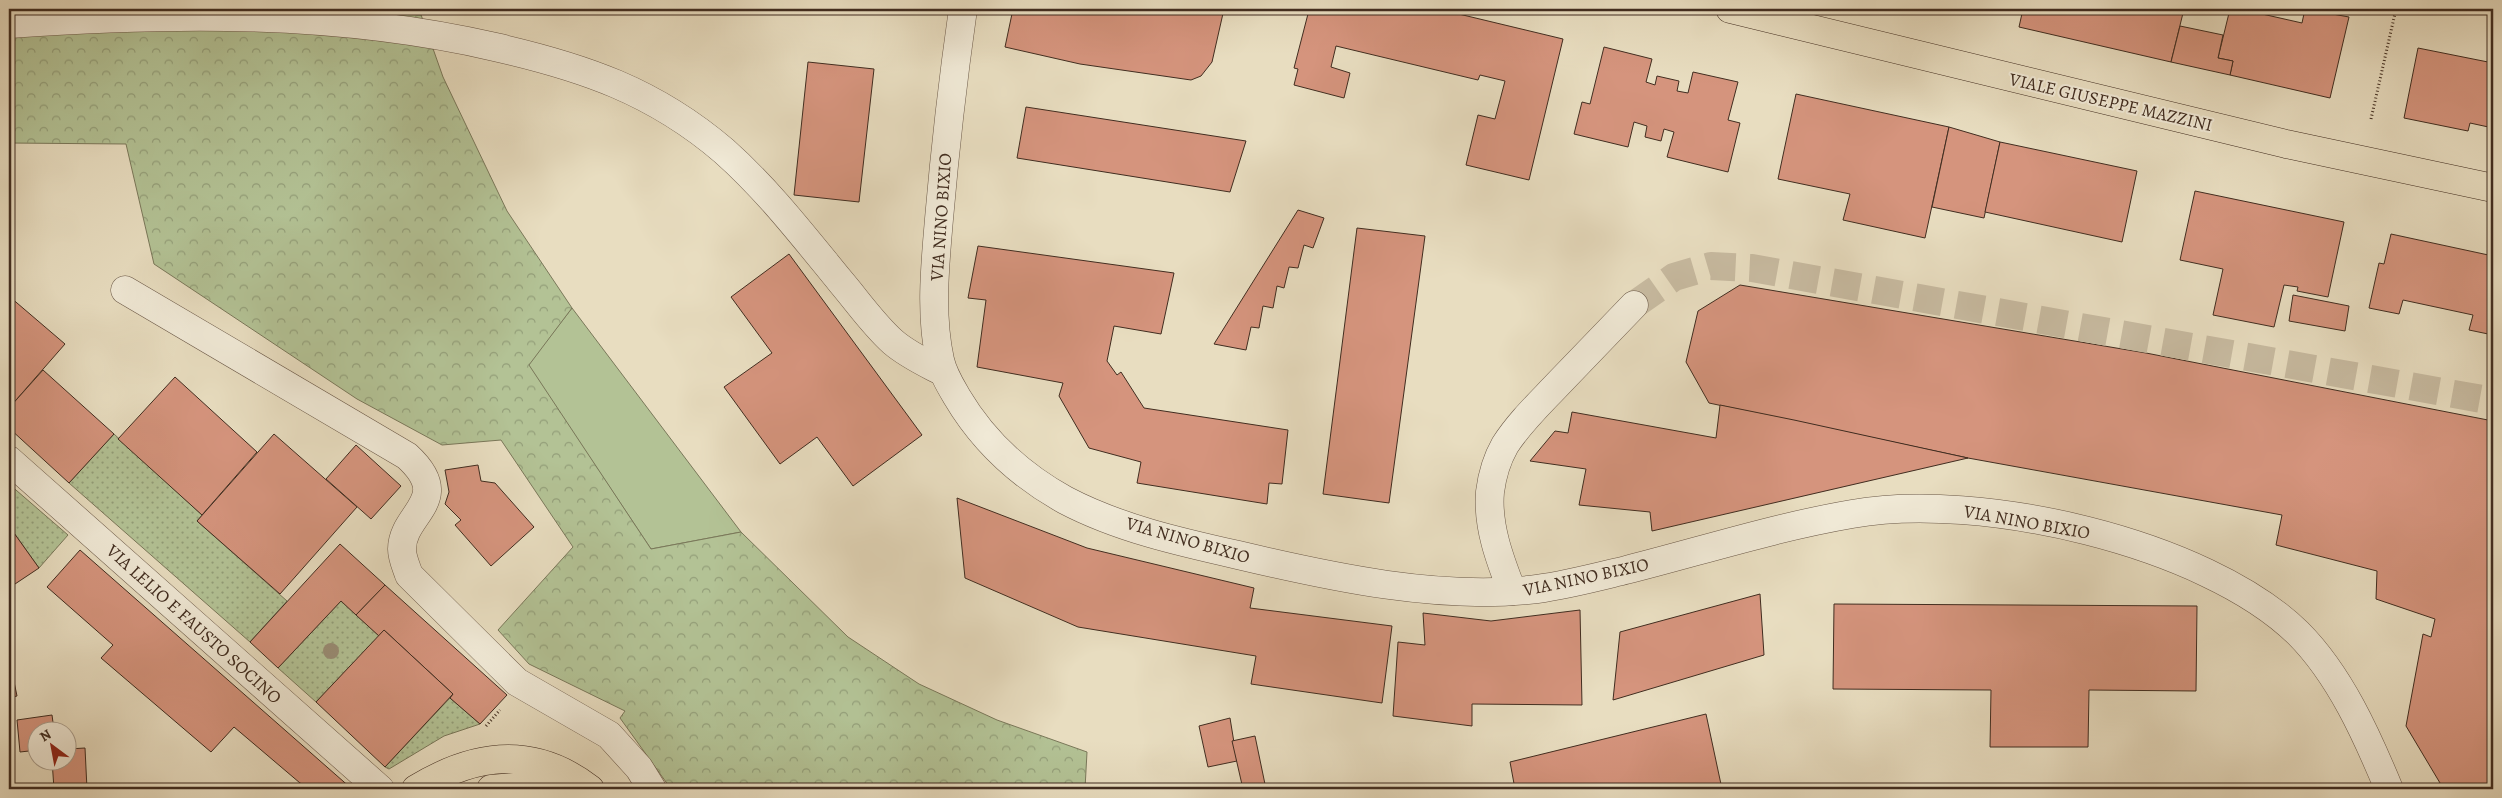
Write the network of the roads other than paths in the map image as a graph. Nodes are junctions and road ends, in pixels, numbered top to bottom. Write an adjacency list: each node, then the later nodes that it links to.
1 (962, 9): 7 (street, VIA NINO BIXIO)
2 (1730, 9): 4 (main road, VIALE GIUSEPPE MAZZINI)
3 (9, 24): 7 (street)
4 (2493, 188)
5 (125, 290): 15 (street)
6 (1634, 305): 9 (street)
7 (943, 372): 9 (street, VIA NINO BIXIO)
8 (9, 460): 10 (street, VIA LELIO E FAUSTO SOCINO)
9 (1512, 591): 16 (street, VIA NINO BIXIO)
10 (380, 789)
11 (416, 789): 14 (main road)
12 (492, 789): 13 (main road)
13 (564, 789)
14 (590, 789)
15 (652, 789)
16 (2389, 789)

